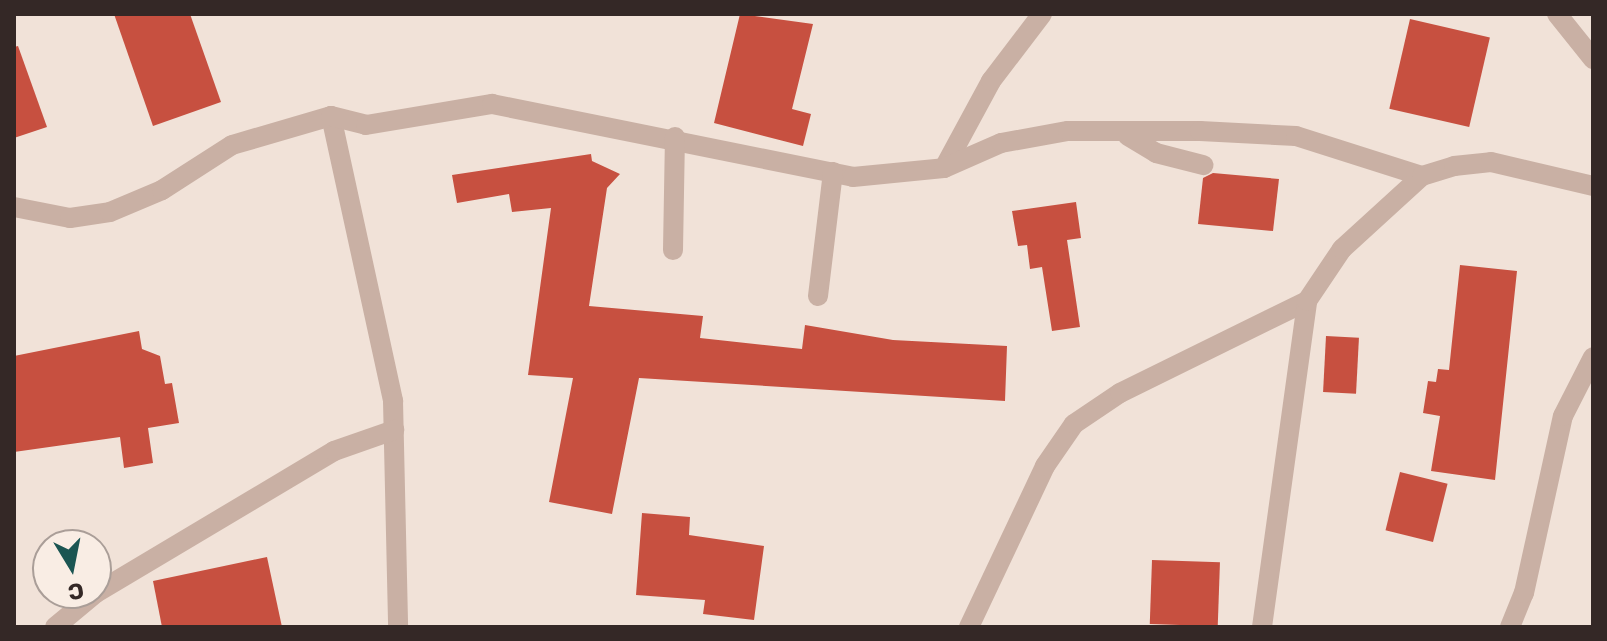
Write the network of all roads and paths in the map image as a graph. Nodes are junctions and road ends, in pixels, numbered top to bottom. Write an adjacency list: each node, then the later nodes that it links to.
1 (1042, 14): 8 (street)
2 (1557, 14): 3 (street)
3 (1593, 59)
4 (331, 116): 6 (street); 12 (street); 17 (street)
5 (1128, 136): 7 (street); 8 (street); 10 (street)
6 (675, 137): 9 (street); 13 (street)
7 (1203, 165)
8 (944, 168): 9 (street)
9 (833, 172): 14 (street)
10 (1422, 176): 11 (street); 15 (street)
11 (1593, 186)
12 (14, 207)
13 (673, 250)
14 (818, 296)
15 (1307, 301): 22 (street); 23 (street)
16 (1593, 357): 24 (street)
17 (394, 430): 18 (street); 21 (street)
18 (112, 583)
19 (77, 609): 20 (street)
20 (55, 627)
21 (398, 627)
22 (969, 627)
23 (1262, 627)
24 (1510, 627)

